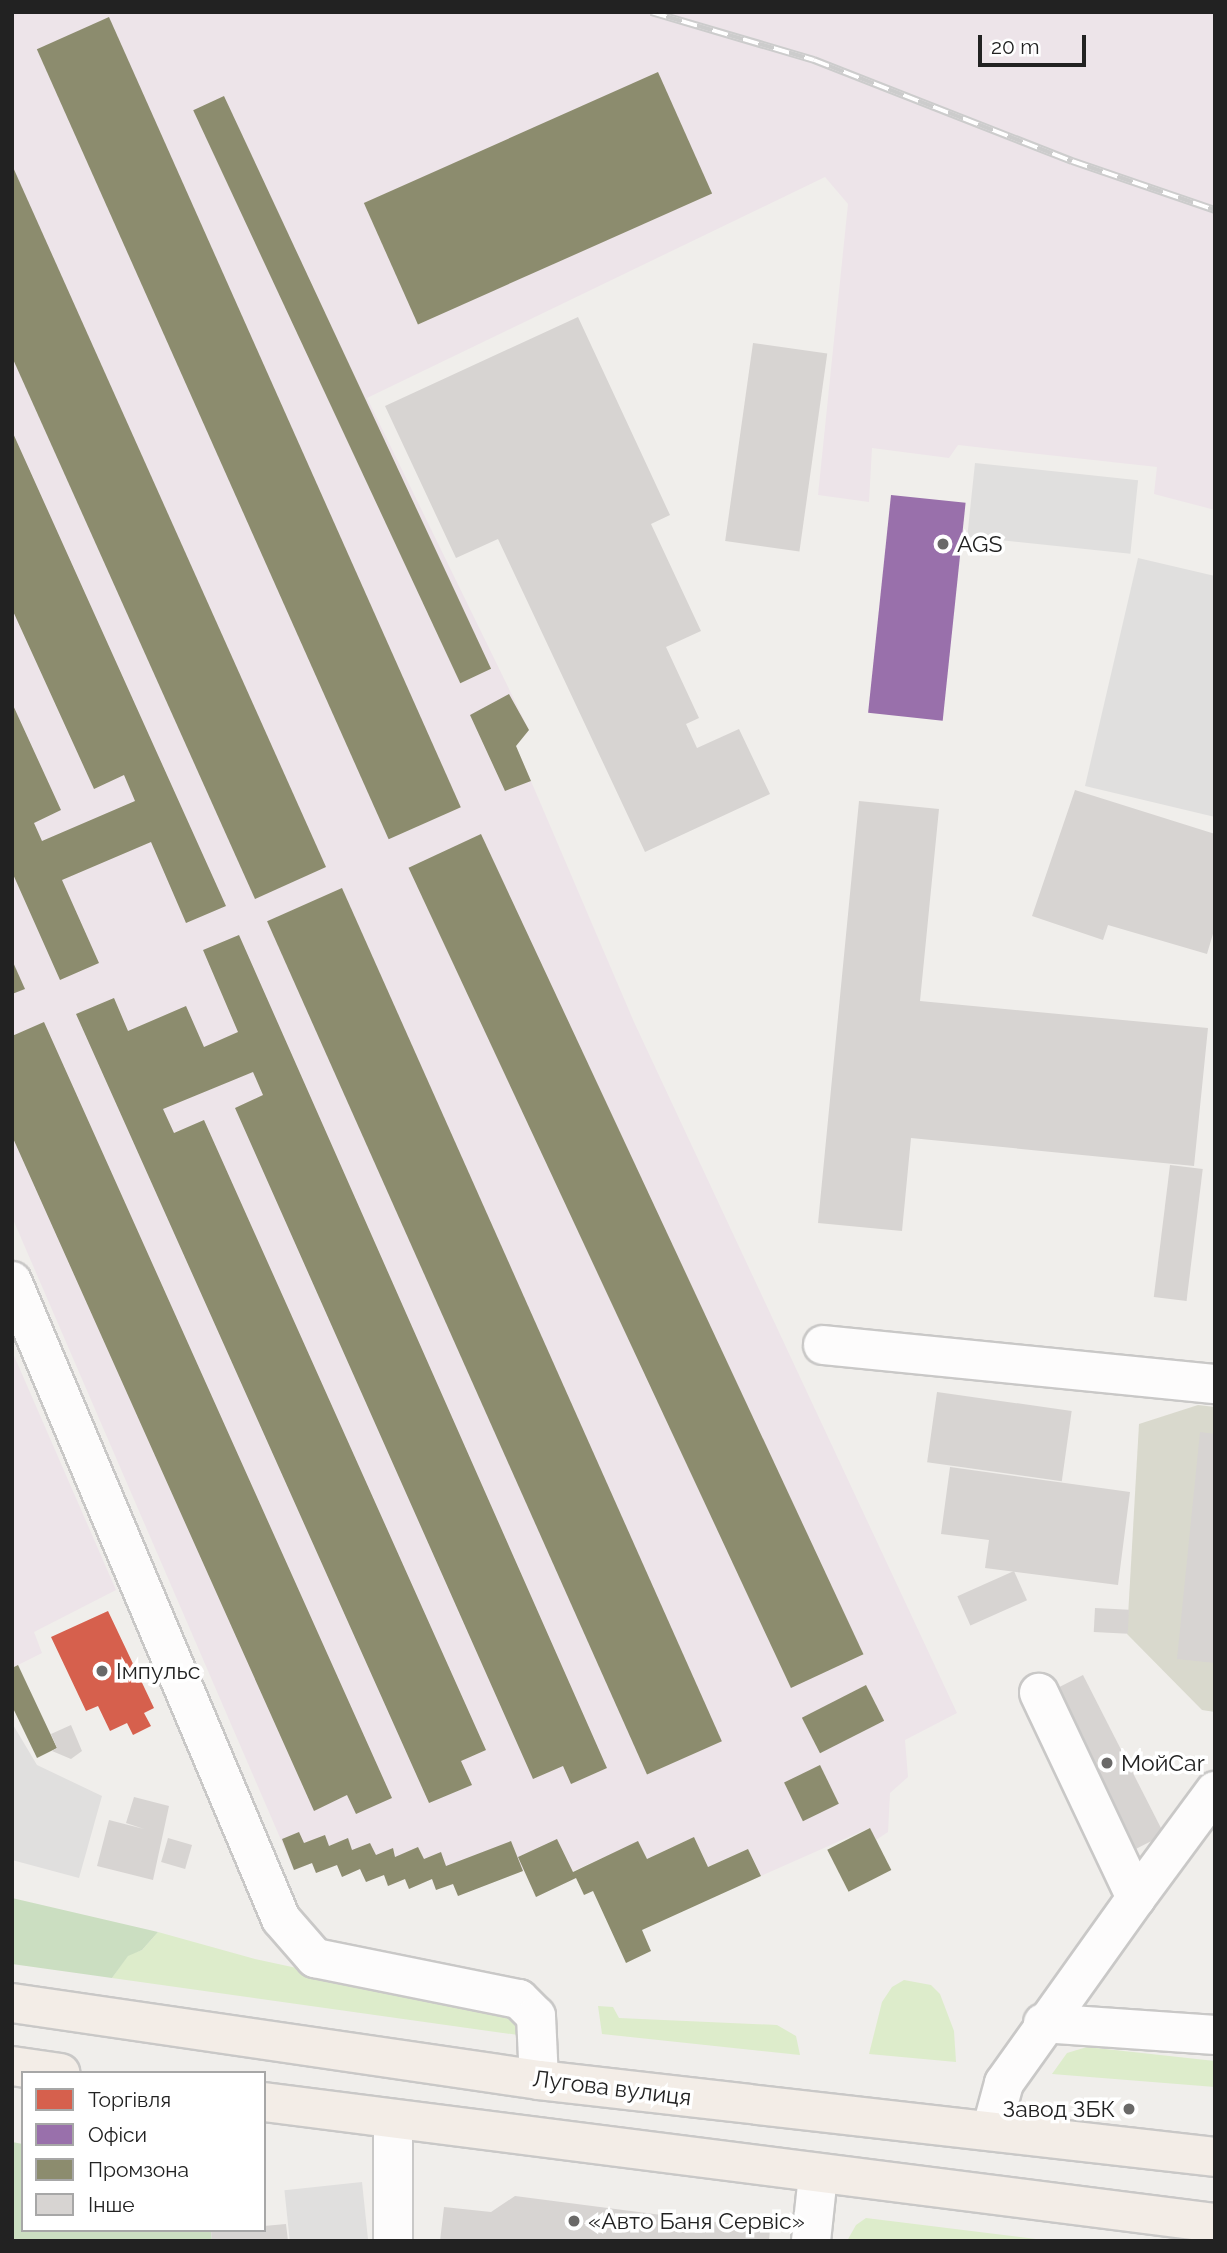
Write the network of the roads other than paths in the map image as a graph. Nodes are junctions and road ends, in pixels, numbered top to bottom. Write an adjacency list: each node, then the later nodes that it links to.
1 (12, 1281): 12 (lane)
2 (823, 1345): 3 (lane)
3 (1215, 1384)
4 (1039, 1693): 6 (lane)
5 (1215, 1791): 6 (lane)
6 (1136, 1898): 8 (lane)
7 (12, 2003): 12 (main road, Лугова вулиця)
8 (1043, 2023): 9 (lane); 15 (lane)
9 (1215, 2035)
10 (12, 2066): 11 (main road)
11 (46, 2071)
12 (539, 2080): 15 (main road, Лугова вулиця)
13 (266, 2102): 14 (main road)
14 (393, 2120): 17 (main road); 19 (lane)
15 (991, 2131): 16 (main road, Лугова вулиця)
16 (1215, 2157)
17 (818, 2175): 18 (main road); 20 (lane)
18 (1215, 2222)
19 (393, 2241)
20 (811, 2241)

